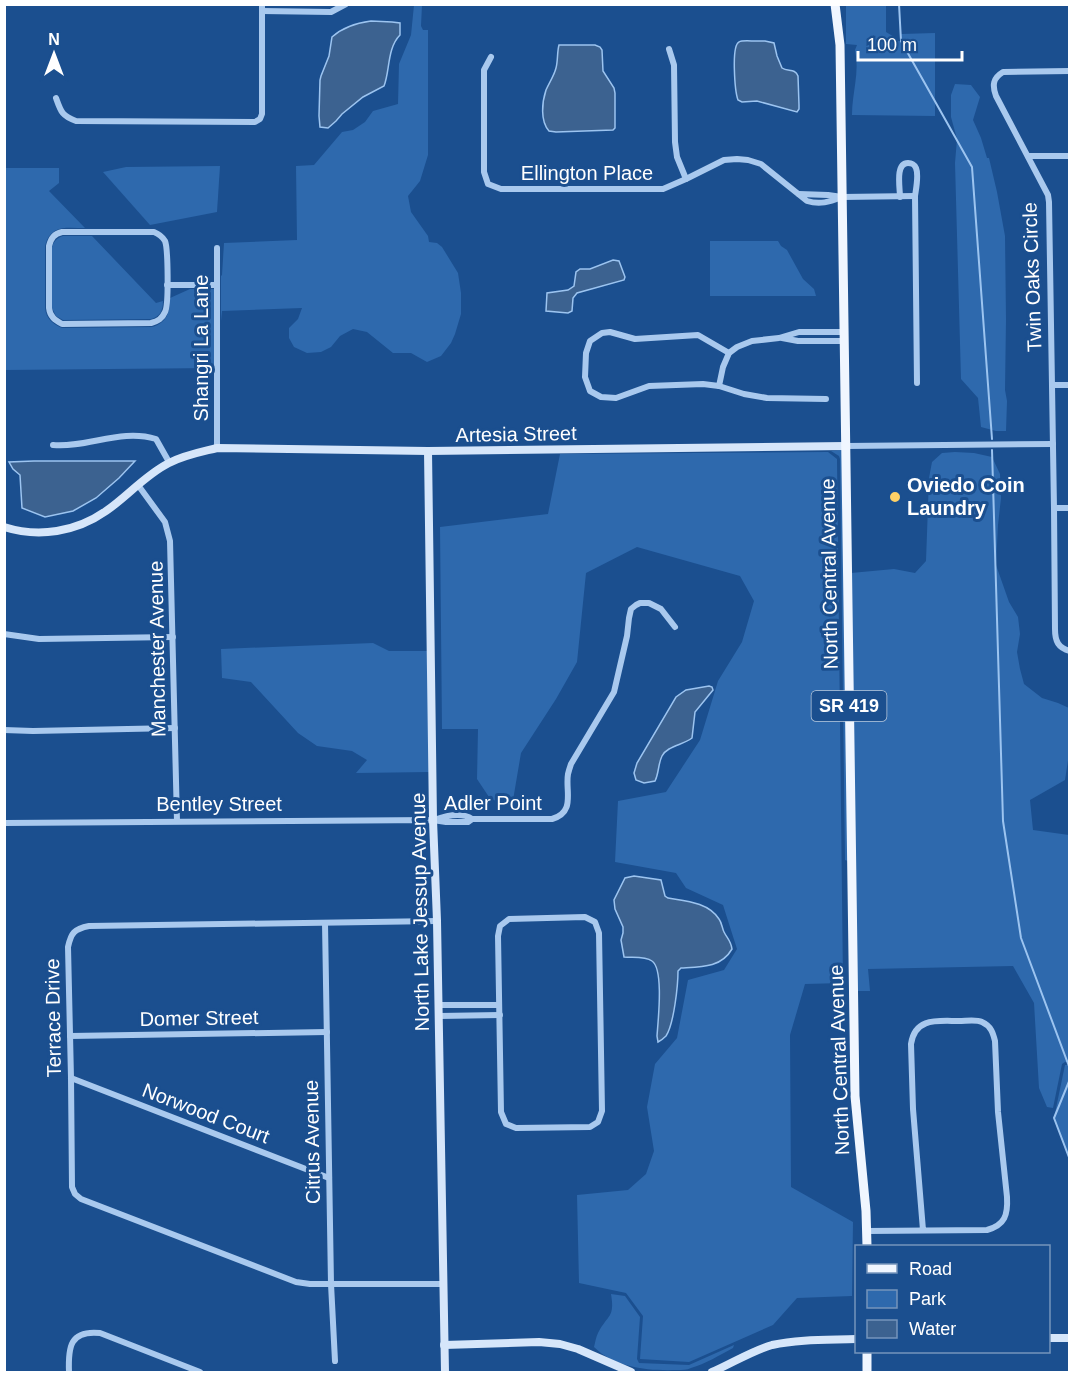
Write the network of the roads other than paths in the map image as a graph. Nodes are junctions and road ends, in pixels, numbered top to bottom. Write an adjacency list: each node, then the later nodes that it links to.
1 (346, 4): 3 (street)
2 (835, 4): 13 (main road, North Central Avenue / SR 419)
3 (262, 8): 7 (street)
4 (669, 49): 10 (street)
5 (492, 57): 10 (street, Ellington Place)
6 (1070, 71): 8 (street, Twin Oaks Circle)
7 (56, 98)
8 (1028, 156): 9 (street); 20 (street, Twin Oaks Circle)
9 (1070, 156)
10 (686, 179): 13 (street, Ellington Place)
11 (900, 196): 12 (street, Ellington Place); 12 (street); 13 (street, Ellington Place)
12 (915, 196): 19 (street)
13 (842, 197): 17 (main road, North Central Avenue / SR 419)
14 (217, 248): 16 (street, Shangri La Lane)
15 (167, 285): 15 (street); 16 (street)
16 (217, 285): 27 (street, Shangri La Lane)
17 (844, 336): 18 (street); 26 (main road, North Central Avenue / SR 419)
18 (729, 353): 22 (street); 22 (street)
19 (917, 383)
20 (1052, 385): 21 (street); 24 (street, Twin Oaks Circle)
21 (1070, 385)
22 (719, 386): 23 (street)
23 (826, 399)
24 (1053, 444): 26 (street, Artesia Street); 31 (street, Twin Oaks Circle)
25 (53, 445): 29 (street)
26 (846, 447): 28 (street, Artesia Street); 56 (main road, North Central Avenue / SR 419)
27 (218, 448): 28 (street, Artesia Street); 29 (street, Artesia Street)
28 (428, 451): 40 (street, North Lake Jessup Avenue)
29 (169, 462): 30 (street, Artesia Street)
30 (138, 485): 33 (street, Artesia Street); 36 (street, Manchester Avenue)
31 (1054, 508): 32 (street); 37 (street, Twin Oaks Circle)
32 (1070, 508)
33 (4, 527)
34 (675, 627): 40 (street, Adler Point)
35 (4, 634): 36 (street)
36 (173, 637): 38 (street, Manchester Avenue)
37 (1070, 651)
38 (175, 729): 39 (street); 41 (street, Manchester Avenue)
39 (4, 730)
40 (433, 820): 41 (street, Bentley Street); 43 (street, North Lake Jessup Avenue)
41 (177, 821): 42 (street, Bentley Street)
42 (4, 823)
43 (437, 921): 44 (street, Terrace Drive); 45 (street, North Lake Jessup Avenue)
44 (325, 923): 51 (street, Citrus Avenue); 52 (street, Terrace Drive)
45 (438, 1005): 46 (street); 50 (street, North Lake Jessup Avenue)
46 (472, 1005): 47 (street); 48 (street)
47 (499, 1005): 49 (street); 49 (street)
48 (472, 1015): 49 (street); 50 (street)
49 (500, 1015)
50 (439, 1016): 59 (street, North Lake Jessup Avenue)
51 (327, 1032): 52 (street, Domer Street); 54 (street, Citrus Avenue)
52 (70, 1036): 53 (street, Terrace Drive)
53 (71, 1078): 54 (street, Norwood Court); 58 (street, Terrace Drive)
54 (329, 1178): 58 (street, Citrus Avenue)
55 (923, 1230): 55 (street); 56 (street)
56 (867, 1231): 57 (main road, North Central Avenue / SR 419)
57 (867, 1245)
58 (331, 1284): 59 (street, Terrace Drive); 65 (street, Citrus Avenue)
59 (443, 1284): 63 (street, North Lake Jessup Avenue)
60 (1050, 1338): 61 (street)
61 (1070, 1338)
62 (855, 1339): 70 (street)
63 (444, 1346): 68 (street, North Lake Jessup Avenue); 69 (street)
64 (867, 1353): 71 (main road)
65 (335, 1361)
66 (69, 1372): 67 (street)
67 (200, 1372)
68 (445, 1372)
69 (631, 1372)
70 (712, 1372)
71 (867, 1372)

